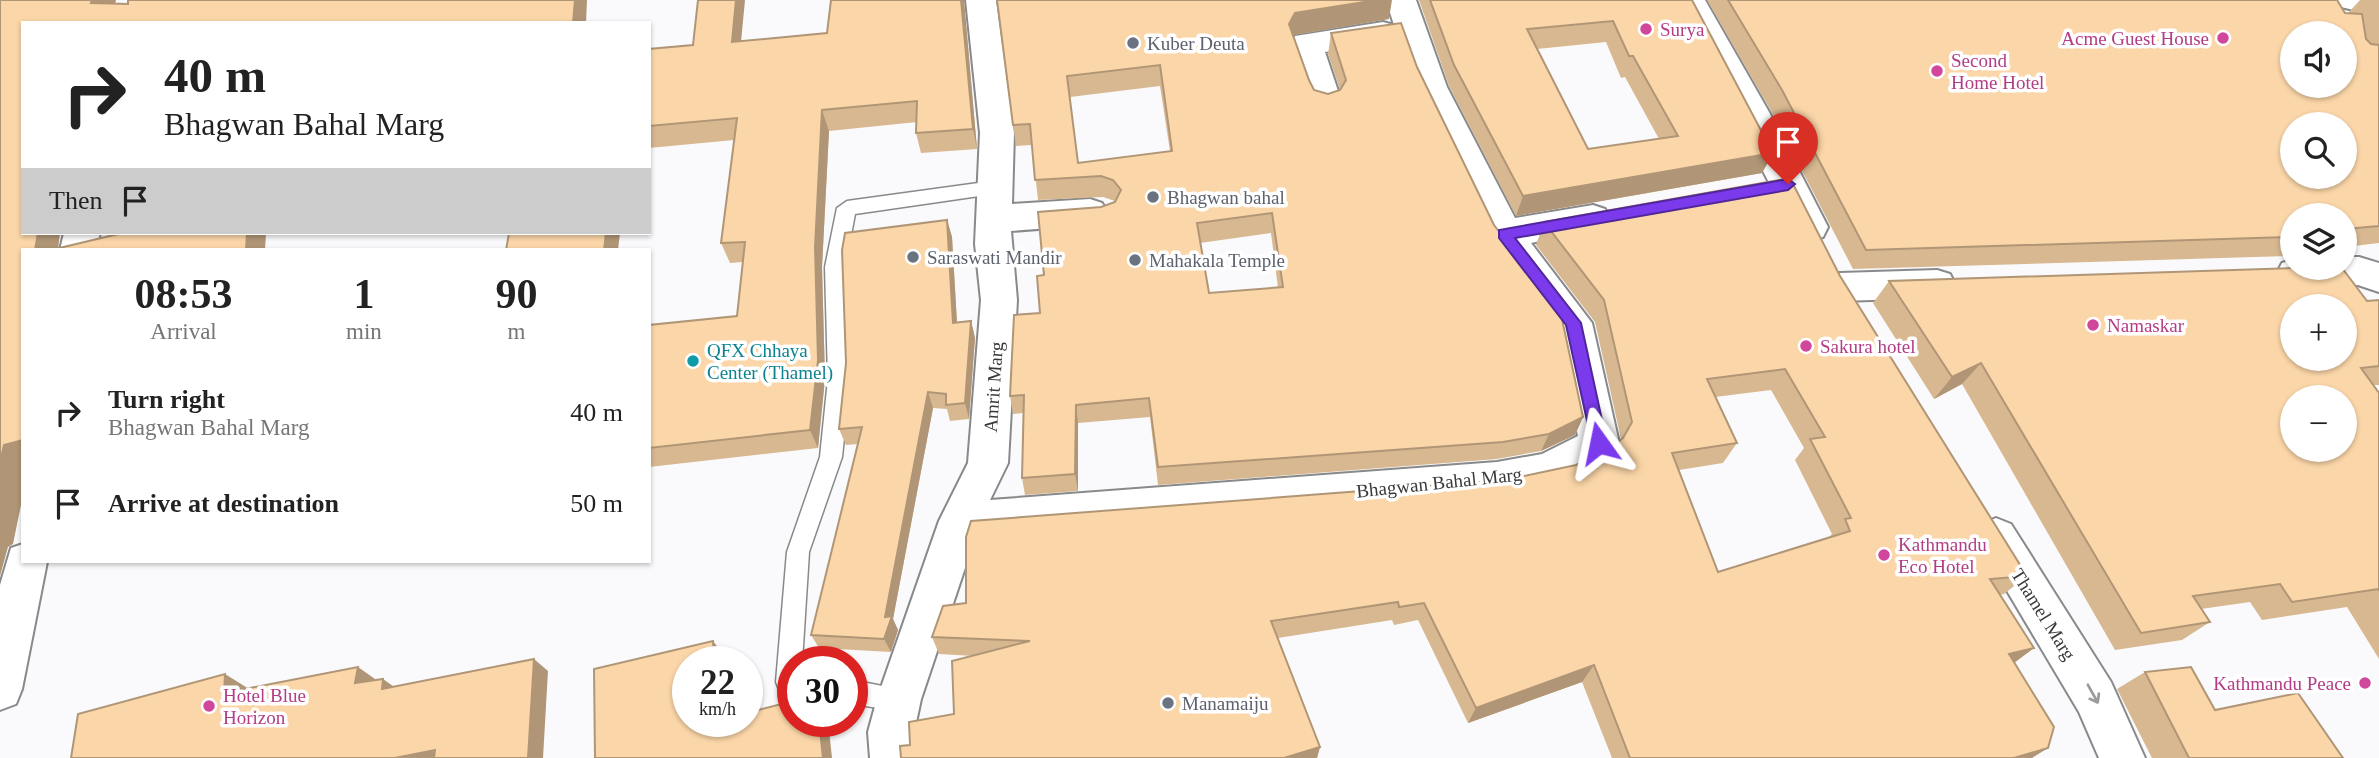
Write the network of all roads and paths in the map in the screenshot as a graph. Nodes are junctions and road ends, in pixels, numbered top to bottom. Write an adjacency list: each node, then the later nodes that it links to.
1 (981, 0): 10 (street, Amrit Marg)
2 (1690, 0): 8 (street)
3 (2320, 0): 6 (street)
4 (2379, 6): 6 (street)
5 (1406, 14): 7 (street); 13 (street)
6 (2347, 14)
7 (1325, 100)
8 (1788, 184): 9 (street); 17 (street)
9 (1747, 191)
10 (994, 204): 11 (street); 20 (street, Amrit Marg); 22 (lane)
11 (1102, 212)
12 (1625, 213): 13 (street)
13 (1504, 234): 20 (street, Bhagwan Bahal Marg)
14 (2263, 274): 15 (street)
15 (2379, 278)
16 (1977, 283): 17 (street)
17 (1840, 287): 18 (street)
18 (1862, 323)
19 (1979, 510): 27 (street, Thamel Marg, one-way to 27)
20 (960, 521): 25 (street, Amrit Marg)
21 (26, 563): 23 (street)
22 (791, 646)
23 (0, 689)
24 (868, 694): 25 (lane)
25 (899, 698): 26 (street, Amrit Marg)
26 (893, 758)
27 (2122, 758)

